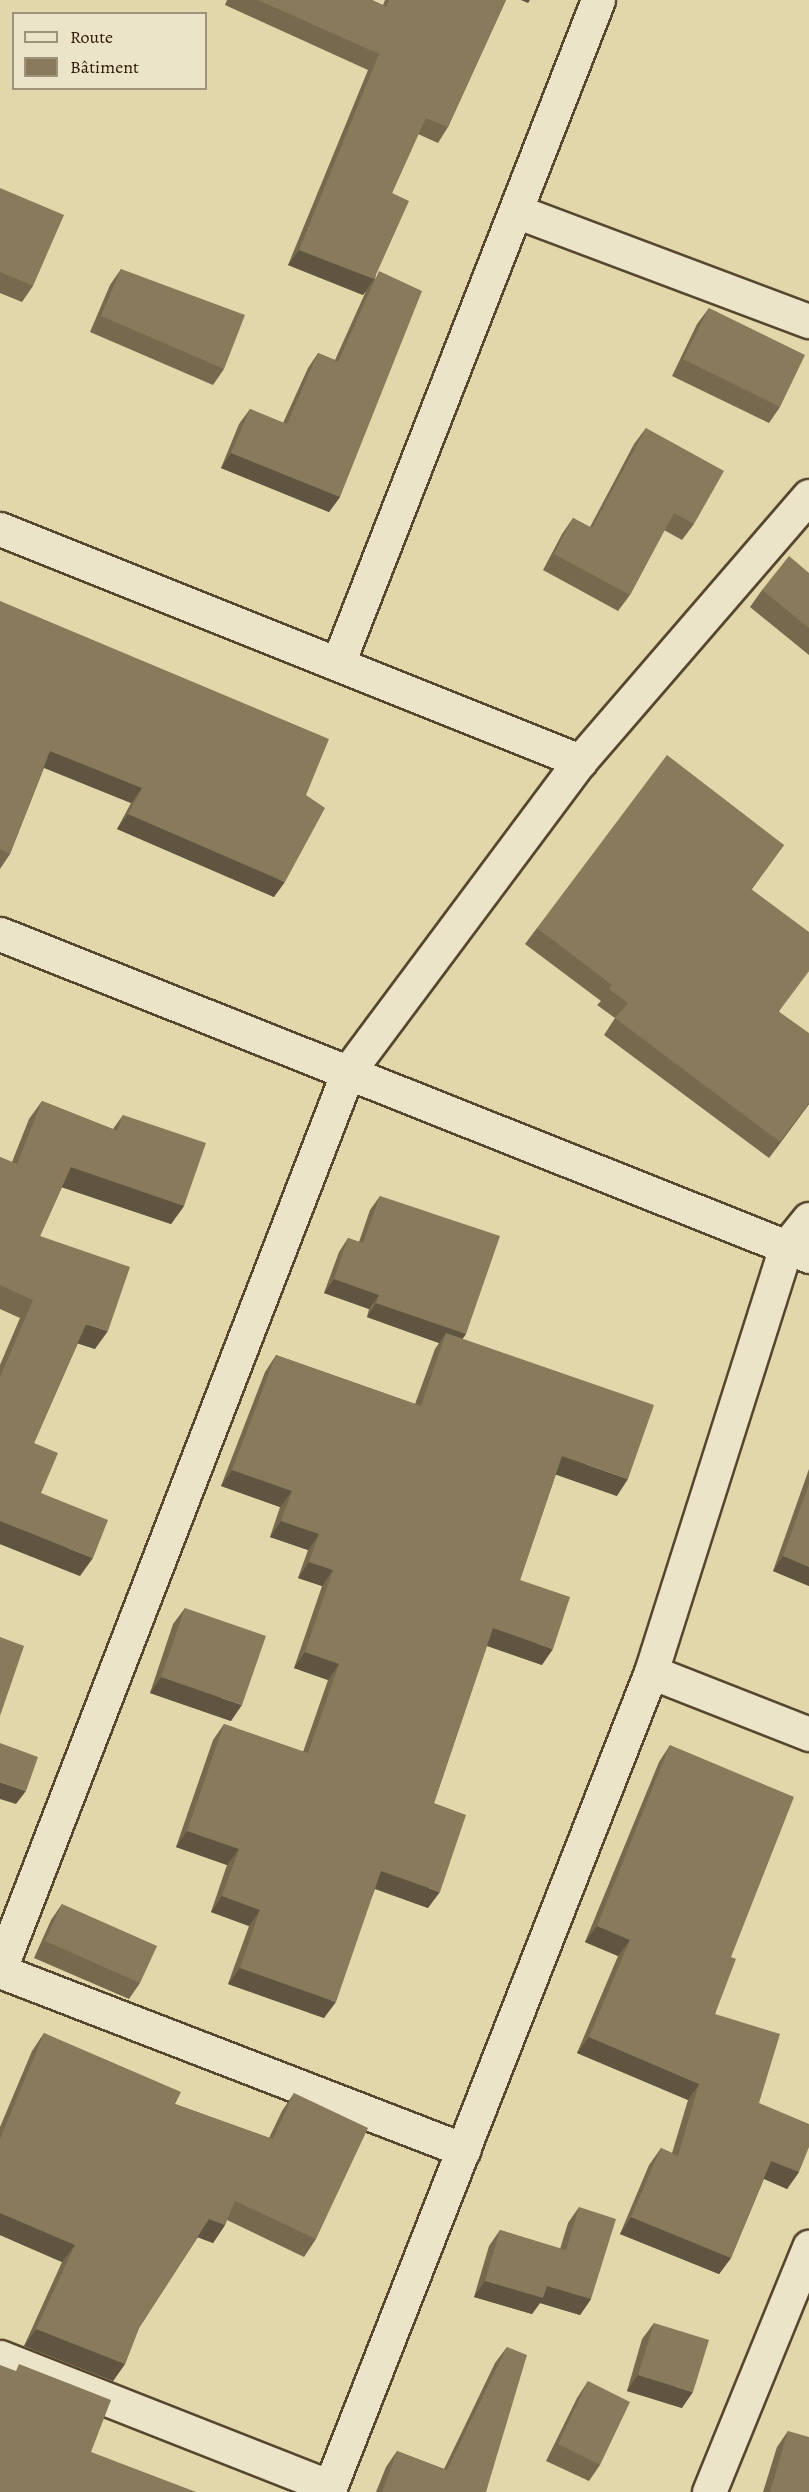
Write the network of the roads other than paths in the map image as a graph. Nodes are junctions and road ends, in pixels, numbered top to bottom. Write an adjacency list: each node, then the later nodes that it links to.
1 (598, 0): 2 (street)
2 (516, 211): 3 (street); 6 (street)
3 (809, 321)
4 (809, 496): 7 (street)
5 (0, 529): 6 (street)
6 (338, 663): 7 (street)
7 (580, 761): 9 (street)
8 (0, 934): 9 (street)
9 (348, 1072): 11 (street); 14 (street)
10 (809, 1220): 11 (street)
11 (797, 1252): 12 (street)
12 (651, 1671): 13 (street); 15 (street)
13 (809, 1734)
14 (0, 1970): 15 (street)
15 (464, 2150): 18 (street)
16 (809, 2247): 19 (street)
17 (0, 2357): 18 (street)
18 (329, 2489)
19 (709, 2492)

